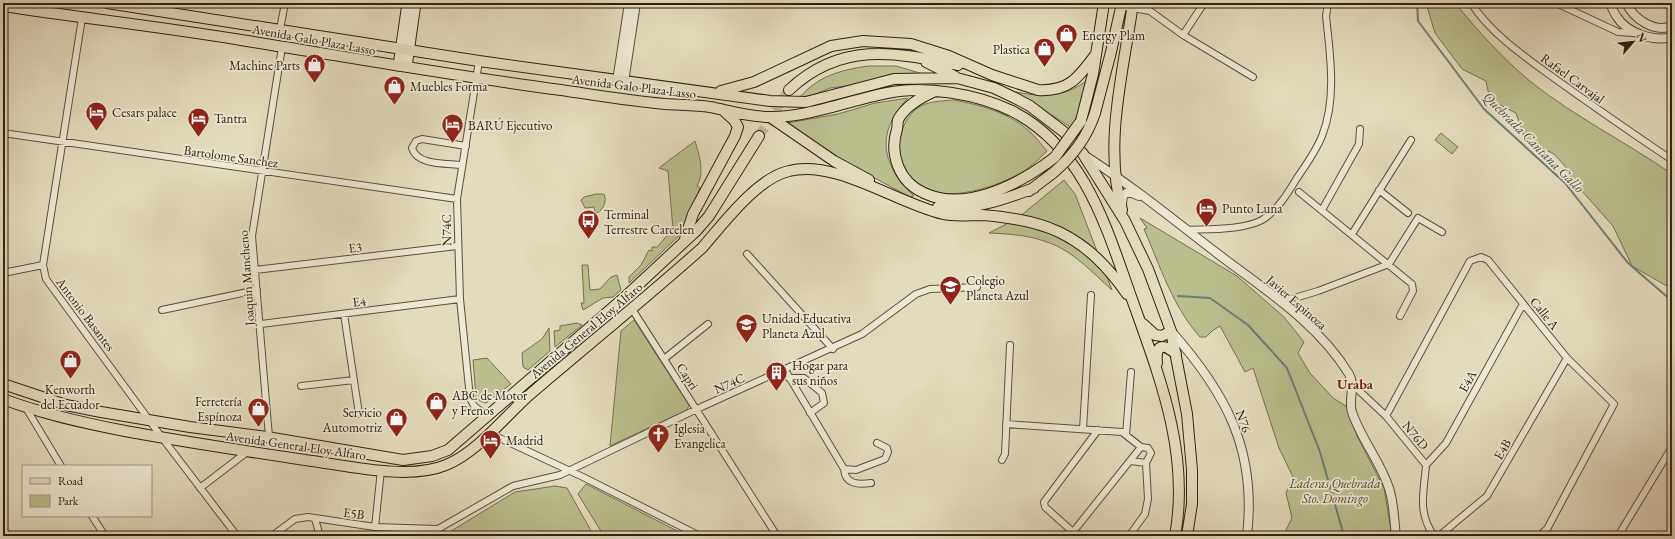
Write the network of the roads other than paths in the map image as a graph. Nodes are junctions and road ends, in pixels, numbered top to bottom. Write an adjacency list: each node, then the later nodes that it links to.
1 (107, 3): 19 (main road, Avenida Galo Plaza Lasso)
2 (284, 3): 19 (street)
3 (407, 3): 24 (main road)
4 (416, 3): 24 (main road)
5 (630, 3): 33 (street)
6 (636, 3): 33 (street)
7 (1104, 3): 25 (main road)
8 (1204, 3): 21 (street)
9 (1328, 3): 60 (street)
10 (1471, 3): 46 (street, Rafael Carvajal)
11 (1556, 3): 20 (street)
12 (1610, 3): 20 (street)
13 (1626, 3): 18 (street)
14 (1121, 5): 15 (street); 50 (main road, bridge)
15 (1133, 5): 21 (street); 49 (main road)
16 (3, 6): 17 (main road, Avenida Galo Plaza Lasso)
17 (82, 18): 23 (main road, Avenida Galo Plaza Lasso); 43 (street, Antonio Basantes)
18 (1672, 26)
19 (280, 29): 24 (main road, Avenida Galo Plaza Lasso)
20 (1638, 33): 22 (street)
21 (1183, 35): 30 (street)
22 (1672, 37)
23 (282, 47): 28 (main road, Avenida Galo Plaza Lasso); 48 (street, Joaquin Mancheno)
24 (405, 49): 27 (main road, Avenida Galo Plaza Lasso); 28 (main road)
25 (1096, 54): 29 (main road); 35 (main road, bridge)
26 (915, 56): 29 (main road); 32 (main road); 34 (main road)
27 (479, 61): 31 (street, N74C); 33 (main road, Avenida Galo Plaza Lasso)
28 (403, 66): 31 (main road, Avenida Galo Plaza Lasso)
29 (979, 70): 36 (main road)
30 (1253, 77)
31 (477, 78): 37 (main road, Avenida Galo Plaza Lasso); 44 (street, N74C)
32 (958, 78): 36 (main road, Avenida Galo Plaza Lasso); 45 (main road, Avenida Galo Plaza Lasso)
33 (621, 81): 36 (main road, Avenida Galo Plaza Lasso)
34 (789, 90)
35 (933, 92): 38 (main road, Avenida Galo Plaza Lasso); 75 (main road, Avenida Galo Plaza Lasso)
36 (713, 93)
37 (725, 112): 38 (main road, Avenida Galo Plaza Lasso); 63 (main road)
38 (770, 117): 50 (main road)
39 (1360, 130): 56 (street)
40 (3, 133): 43 (street, Bartolome Sanchez)
41 (760, 136): 63 (main road, Avenida General Eloy Alfaro)
42 (1411, 140): 51 (street)
43 (63, 142): 48 (street, Bartolome Sanchez); 67 (street, Antonio Basantes)
44 (466, 146): 47 (street, N74C); 47 (street)
45 (1083, 154): 49 (street, Javier Espinoza); 59 (main road, Avenida Galo Plaza Lasso)
46 (1672, 160)
47 (462, 165): 53 (street, N74C)
48 (262, 172): 53 (street, Bartolome Sanchez); 68 (street, Joaquin Mancheno)
49 (1116, 175): 54 (street, Javier Espinoza); 55 (main road)
50 (1034, 188): 58 (main road)
51 (1379, 190): 57 (street); 62 (street)
52 (1299, 192): 56 (street)
53 (457, 199): 64 (street, N74C)
54 (1147, 200): 55 (street); 60 (street, Javier Espinoza)
55 (1121, 208): 59 (main road)
56 (1322, 210): 62 (street)
57 (1408, 213)
58 (981, 215): 75 (main road, Avenida General Eloy Alfaro); 77 (main road, Avenida General Eloy Alfaro)
59 (1125, 221): 84 (main road, Avenida Galo Plaza Lasso)
60 (1187, 230): 74 (street, Javier Espinoza)
61 (1442, 232): 66 (street)
62 (1352, 234): 66 (street)
63 (684, 241): 103 (main road, Avenida General Eloy Alfaro)
64 (457, 246): 68 (street, E3); 73 (street, N74C)
65 (747, 254): 86 (street)
66 (1389, 264): 74 (street); 80 (street)
67 (43, 266): 69 (street); 105 (street, Antonio Basantes)
68 (256, 270): 71 (street, Joaquin Mancheno)
69 (3, 272)
70 (977, 287): 86 (street, N74C)
71 (257, 290): 78 (street); 82 (street, Joaquin Mancheno)
72 (1091, 295): 107 (street)
73 (460, 299): 79 (street, E4); 103 (street, N74C)
74 (1280, 302): 96 (street, Javier Espinoza)
75 (1134, 304): 81 (main road, Avenida Galo Plaza Lasso)
76 (1523, 304): 88 (street, Calle A); 104 (street, Calle A); 121 (street, E4A)
77 (632, 308): 89 (street, Capri); 109 (main road, Avenida General Eloy Alfaro)
78 (162, 310)
79 (344, 314): 82 (street, E4); 94 (street)
80 (1400, 316)
81 (1139, 317): 84 (main road); 90 (main road)
82 (260, 324): 111 (street, Joaquin Mancheno)
83 (708, 324): 89 (street)
84 (1171, 331): 87 (main road, Avenida Galo Plaza Lasso); 142 (street, N76)
85 (1010, 345): 106 (street)
86 (833, 348): 91 (street, N74C)
87 (1176, 354): 90 (main road); 141 (main road, Avenida Galo Plaza Lasso)
88 (1567, 358): 145 (street, E4B); 146 (street, Calle A)
89 (664, 359): 100 (street, Capri)
90 (1157, 369): 140 (main road)
91 (785, 370): 93 (street); 100 (street, N74C)
92 (1131, 372): 110 (street)
93 (790, 378): 101 (street); 101 (street)
94 (354, 380): 97 (street); 102 (street)
95 (3, 384): 105 (main road, Avenida General Eloy Alfaro)
96 (1353, 385): 104 (street, N76D); 143 (street)
97 (301, 386)
98 (3, 399): 99 (main road, Avenida General Eloy Alfaro)
99 (26, 408): 112 (main road, Avenida General Eloy Alfaro); 120 (street)
100 (697, 410): 124 (street, N74C); 138 (street, Capri)
101 (810, 413): 122 (street)
102 (359, 414)
103 (487, 416): 111 (main road, Avenida General Eloy Alfaro)
104 (1386, 416): 121 (street, N76D)
105 (150, 419): 111 (main road, Avenida General Eloy Alfaro); 112 (street, Antonio Basantes)
106 (1006, 424): 107 (street); 117 (street)
107 (1083, 429): 108 (street)
108 (1098, 430): 110 (street); 131 (street)
109 (489, 433): 123 (main road, Avenida General Eloy Alfaro); 124 (street)
110 (1126, 435): 114 (street)
111 (268, 437)
112 (163, 439): 116 (main road, Avenida General Eloy Alfaro); 126 (street, Antonio Basantes)
113 (877, 443): 122 (street)
114 (1141, 447): 118 (street); 119 (street)
115 (1672, 447): 147 (street)
116 (247, 452): 123 (main road, Avenida General Eloy Alfaro); 126 (street)
117 (1002, 460)
118 (1131, 461): 119 (street); 131 (street)
119 (1146, 463): 139 (street)
120 (60, 465)
121 (1426, 465): 144 (street, N76D)
122 (844, 468): 125 (street)
123 (381, 470): 129 (street)
124 (568, 470): 130 (street, N74C); 137 (street)
125 (871, 483)
126 (200, 488): 133 (street, Antonio Basantes)
127 (93, 517): 132 (street)
128 (315, 519): 129 (street, E5B); 134 (street, E5B); 135 (street)
129 (375, 527): 130 (street, E5B)
130 (438, 529): 136 (street, N74C)
131 (1071, 534)
132 (105, 536)
133 (237, 536)
134 (272, 536)
135 (320, 536)
136 (431, 536)
137 (700, 536)
138 (778, 536)
139 (1129, 536)
140 (1176, 536)
141 (1187, 536)
142 (1247, 536)
143 (1396, 536)
144 (1434, 536)
145 (1439, 536)
146 (1538, 536)
147 (1618, 536)

